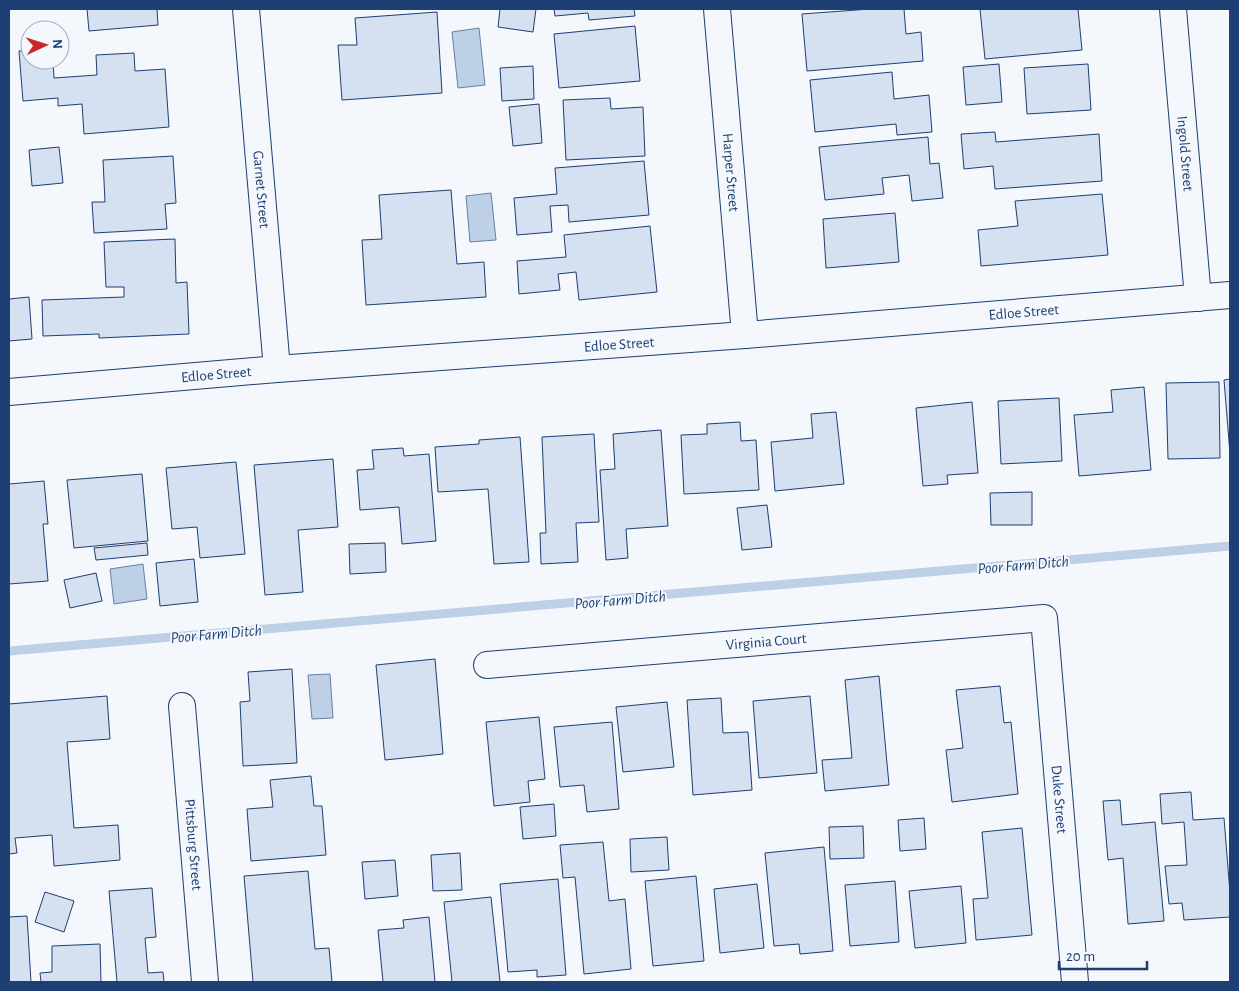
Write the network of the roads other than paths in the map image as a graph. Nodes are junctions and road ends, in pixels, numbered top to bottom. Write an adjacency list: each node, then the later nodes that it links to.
1 (246, 9): 7 (street, Garnet Street)
2 (717, 9): 6 (street, Harper Street)
3 (1173, 9): 5 (street, Ingold Street)
4 (1230, 295): 5 (street, Edloe Street)
5 (1198, 298): 6 (street, Edloe Street)
6 (745, 336): 7 (street, Edloe Street)
7 (277, 370): 8 (street, Edloe Street)
8 (9, 392)
9 (1044, 618): 10 (street, Virginia Court); 13 (street, Duke Street)
10 (486, 665)
11 (182, 706): 12 (street, Pittsburg Street)
12 (205, 982)
13 (1075, 982)

